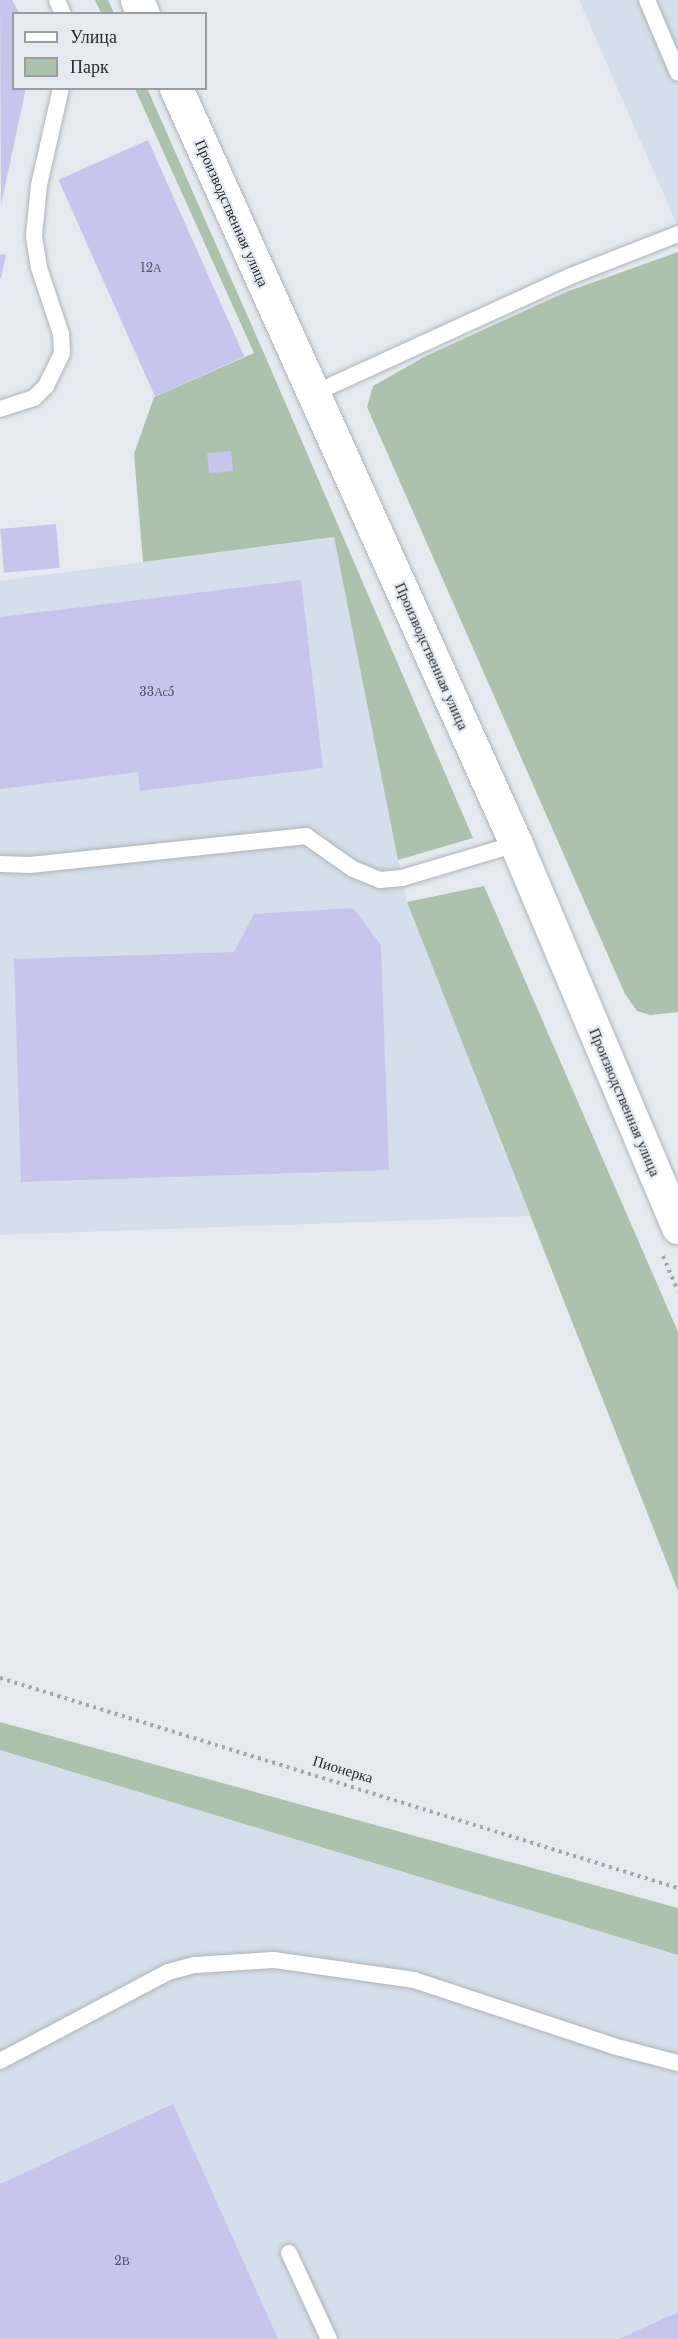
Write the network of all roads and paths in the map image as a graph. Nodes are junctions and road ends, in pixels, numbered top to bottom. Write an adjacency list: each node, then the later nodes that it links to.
1 (647, 0): 2 (lane)
2 (678, 73)
3 (61, 90): 7 (lane)
4 (177, 90): 6 (street, Производственная улица)
5 (678, 234): 6 (lane)
6 (315, 393): 8 (street, Производственная улица)
7 (0, 409)
8 (516, 844): 9 (lane); 10 (street, Производственная улица)
9 (0, 864)
10 (678, 1227)
11 (0, 1678): 12 (path, Пионерка)
12 (678, 1888)
13 (0, 2061): 14 (lane)
14 (678, 2063)
15 (289, 2253): 16 (lane)
16 (329, 2339)

